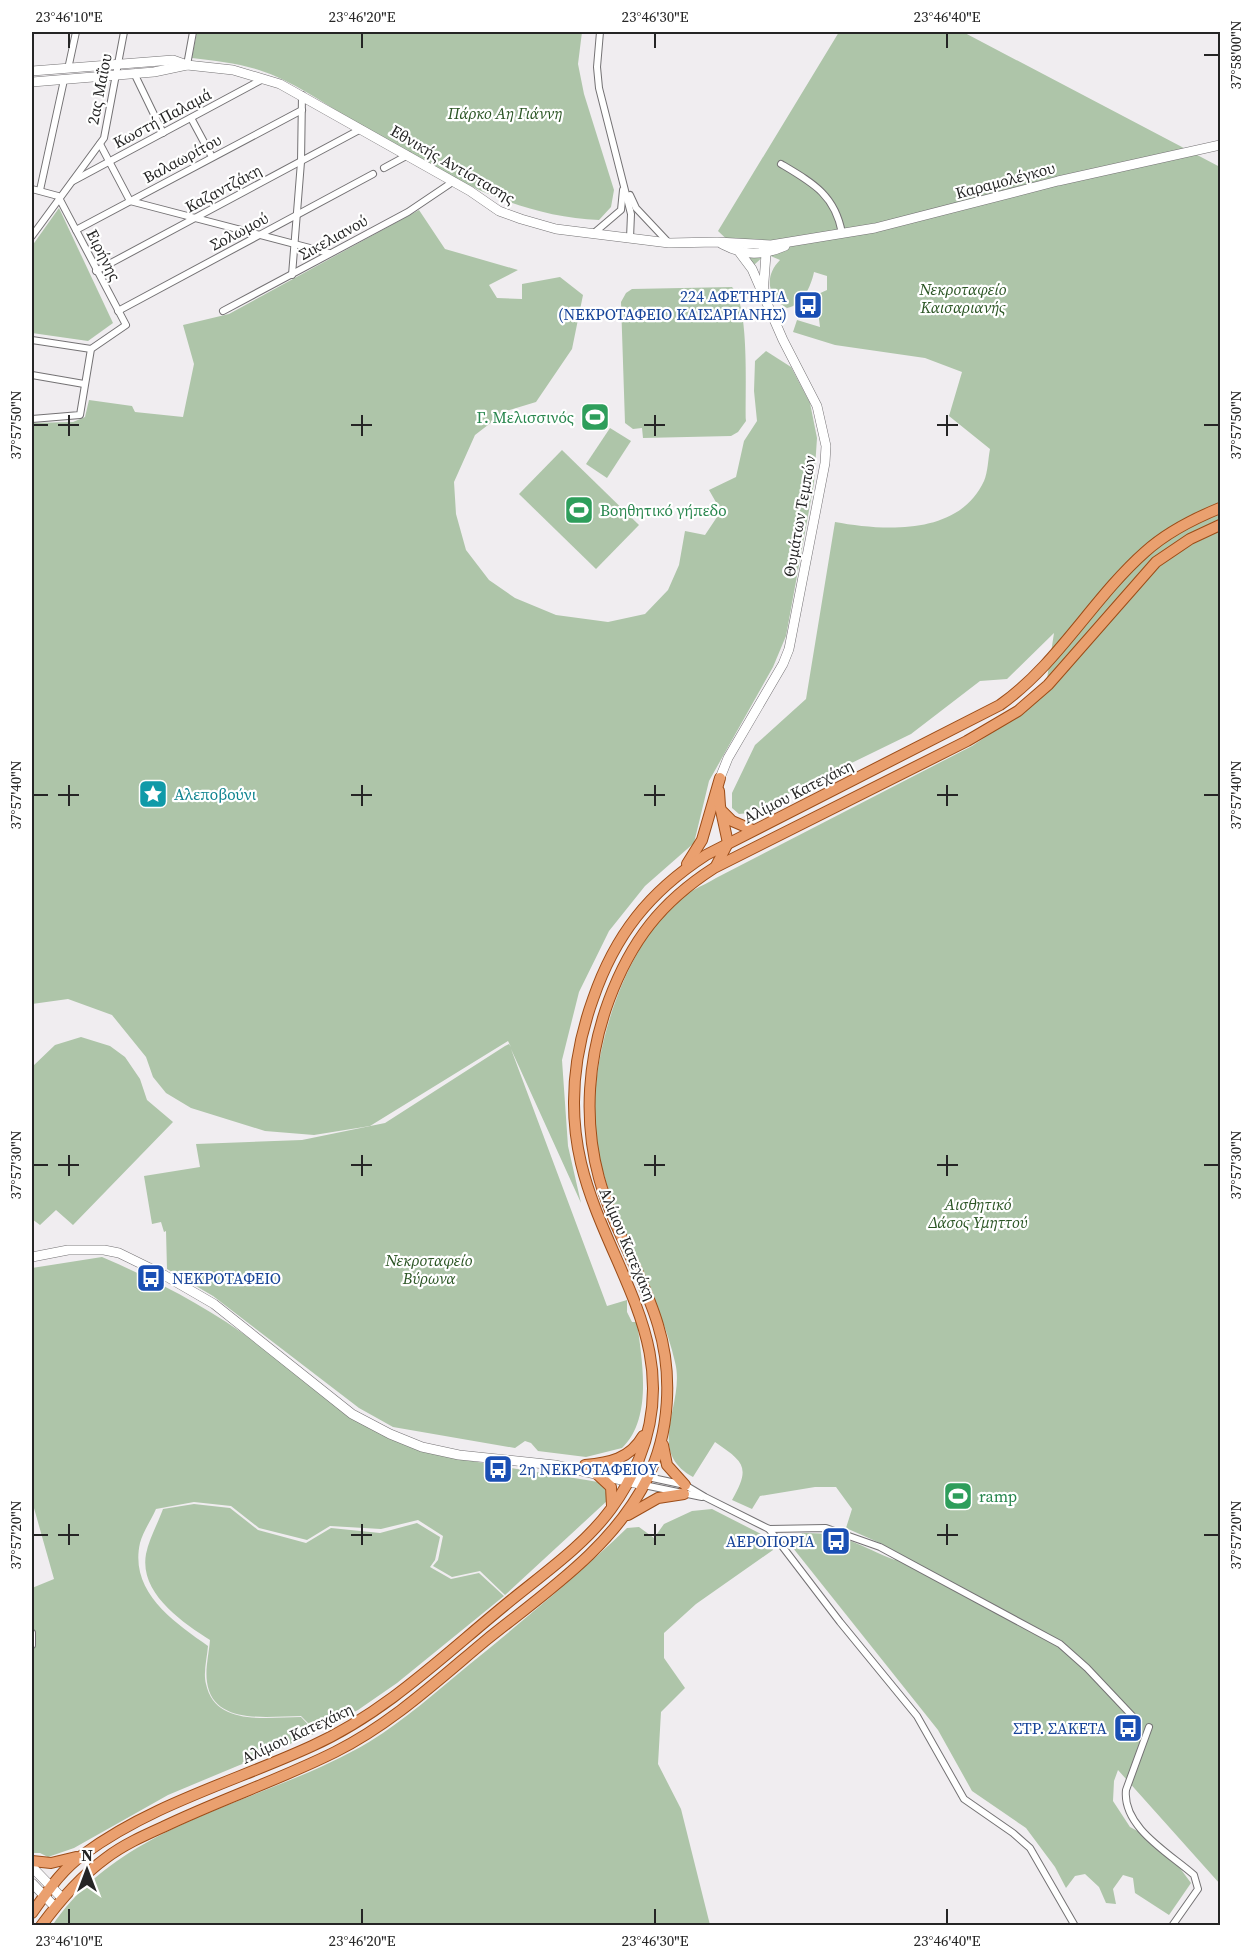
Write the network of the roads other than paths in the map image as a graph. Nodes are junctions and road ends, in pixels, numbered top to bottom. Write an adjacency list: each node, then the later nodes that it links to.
1 (76, 32): 6 (street)
2 (124, 32): 7 (street, 2ας Μαΐου)
3 (193, 32): 5 (street)
4 (600, 32): 27 (street)
5 (187, 65): 7 (main road, Εθνικής Αντίστασης); 9 (main road, Εθνικής Αντίστασης); 10 (main road, Εθνικής Αντίστασης)
6 (68, 69): 7 (main road, Εθνικής Αντίστασης); 8 (main road, Εθνικής Αντίστασης)
7 (116, 70): 9 (main road, Εθνικής Αντίστασης); 11 (main road, Εθνικής Αντίστασης); 18 (street, 2ας Μαΐου)
8 (32, 71)
9 (134, 73): 17 (street)
10 (266, 78): 13 (main road, Εθνικής Αντίστασης); 15 (street, Κωστή Παλαμά)
11 (64, 80): 12 (main road, Εθνικής Αντίστασης); 31 (street)
12 (32, 82)
13 (302, 94): 14 (street); 16 (main road, Εθνικής Αντίστασης)
14 (302, 110): 21 (street, Βαλαωρίτου); 23 (street)
15 (190, 118): 17 (street, Κωστή Παλαμά); 21 (street)
16 (361, 129): 20 (main road, Εθνικής Αντίστασης); 23 (street, Καζαντζάκη)
17 (163, 133): 22 (street, Κωστή Παλαμά)
18 (100, 144): 22 (street); 29 (street, 2ας Μαΐου)
19 (1221, 145): 38 (main road, Καραμολέγκου)
20 (408, 155): 25 (street); 28 (main road, Εθνικής Αντίστασης)
21 (212, 157): 33 (street, Βαλαωρίτου)
22 (108, 162): 29 (street, Κωστή Παλαμά); 33 (street)
23 (301, 162): 34 (street); 35 (street, Καζαντζάκη)
24 (781, 164): 38 (street)
25 (384, 168)
26 (373, 174): 34 (street, Σολωμού)
27 (624, 180): 37 (street); 41 (street); 44 (street)
28 (454, 181): 37 (main road, Εθνικής Αντίστασης); 48 (street, Σικελιανού)
29 (70, 182): 32 (street, 2ας Μαΐου)
30 (32, 189): 31 (street)
31 (40, 190): 32 (street)
32 (58, 196): 36 (street, Ειρήνης); 40 (street, 2ας Μαΐου)
33 (130, 201): 35 (street); 36 (street, Βαλαωρίτου)
34 (297, 215): 39 (street, Σολωμού); 45 (street)
35 (196, 218): 39 (street); 50 (street, Καζαντζάκη)
36 (76, 230): 50 (street, Ειρήνης)
37 (594, 233): 41 (main road, Εθνικής Αντίστασης)
38 (842, 233): 42 (main road, Καραμολέγκου)
39 (259, 235): 45 (street); 53 (street, Σολωμού)
40 (32, 236)
41 (630, 238): 44 (main road, Εθνικής Αντίστασης)
42 (797, 241): 46 (main road, Εθνικής Αντίστασης)
43 (717, 242): 44 (main road, Εθνικής Αντίστασης); 46 (main road, Εθνικής Αντίστασης); 47 (main road, Εθνικής Αντίστασης)
44 (669, 243)
45 (295, 244): 48 (street); 51 (street)
46 (761, 251): 47 (main road, Εθνικής Αντίστασης); 49 (main road); 52 (main road)
47 (740, 253): 49 (main road, Θυμάτων Τεμπών)
48 (329, 254): 51 (street, Σικελιανού)
49 (752, 269): 52 (main road, Θυμάτων Τεμπών)
50 (96, 271): 53 (street, Ειρήνης)
51 (292, 275): 54 (street, Σικελιανού)
52 (763, 295): 62 (main road, Θυμάτων Τεμπών)
53 (118, 311): 56 (street, Ειρήνης)
54 (223, 311)
55 (32, 340): 56 (street)
56 (91, 349): 58 (street)
57 (32, 375): 58 (street)
58 (84, 384): 59 (street)
59 (32, 419)
60 (1221, 508): 64 (main road, Αλίμου Κατεχάκη)
61 (1221, 525): 66 (main road, Αλίμου Κατεχάκη)
62 (720, 778): 63 (main road); 67 (main road)
63 (722, 810): 64 (main road); 65 (main road)
64 (753, 830): 65 (main road, Αλίμου Κατεχάκη)
65 (728, 843): 66 (main road); 67 (main road, Αλίμου Κατεχάκη)
66 (714, 868): 70 (main road, Αλίμου Κατεχάκη)
67 (684, 869): 69 (main road, Αλίμου Κατεχάκη)
68 (32, 1257): 71 (main road)
69 (649, 1425): 72 (main road); 74 (main road, Αλίμου Κατεχάκη)
70 (663, 1428): 75 (main road, Αλίμου Κατεχάκη); 76 (main road)
71 (555, 1465): 72 (main road); 73 (main road)
72 (585, 1465): 74 (main road)
73 (597, 1474): 74 (main road); 77 (main road)
74 (630, 1477): 75 (main road); 77 (main road, Αλίμου Κατεχάκη)
75 (646, 1481): 76 (street); 78 (main road, Αλίμου Κατεχάκη)
76 (685, 1489): 78 (main road); 79 (street)
77 (610, 1510): 84 (main road, Αλίμου Κατεχάκη)
78 (623, 1519): 90 (main road, Αλίμου Κατεχάκη)
79 (769, 1529): 82 (street); 94 (street)
80 (32, 1633): 81 (street)
81 (33, 1644)
82 (1138, 1722)
83 (1149, 1727): 92 (street)
84 (82, 1854): 85 (main road); 88 (main road, Αλίμου Κατεχάκη)
85 (32, 1861)
86 (32, 1867): 88 (main road)
87 (32, 1883): 89 (main road)
88 (52, 1886): 89 (main road, Αλίμου Κατεχάκη); 90 (main road)
89 (45, 1896): 90 (main road); 91 (main road, Αλίμου Κατεχάκη)
90 (59, 1903): 93 (main road, Αλίμου Κατεχάκη)
91 (32, 1913)
92 (1173, 1925)
93 (41, 1926)
94 (1075, 1926)

